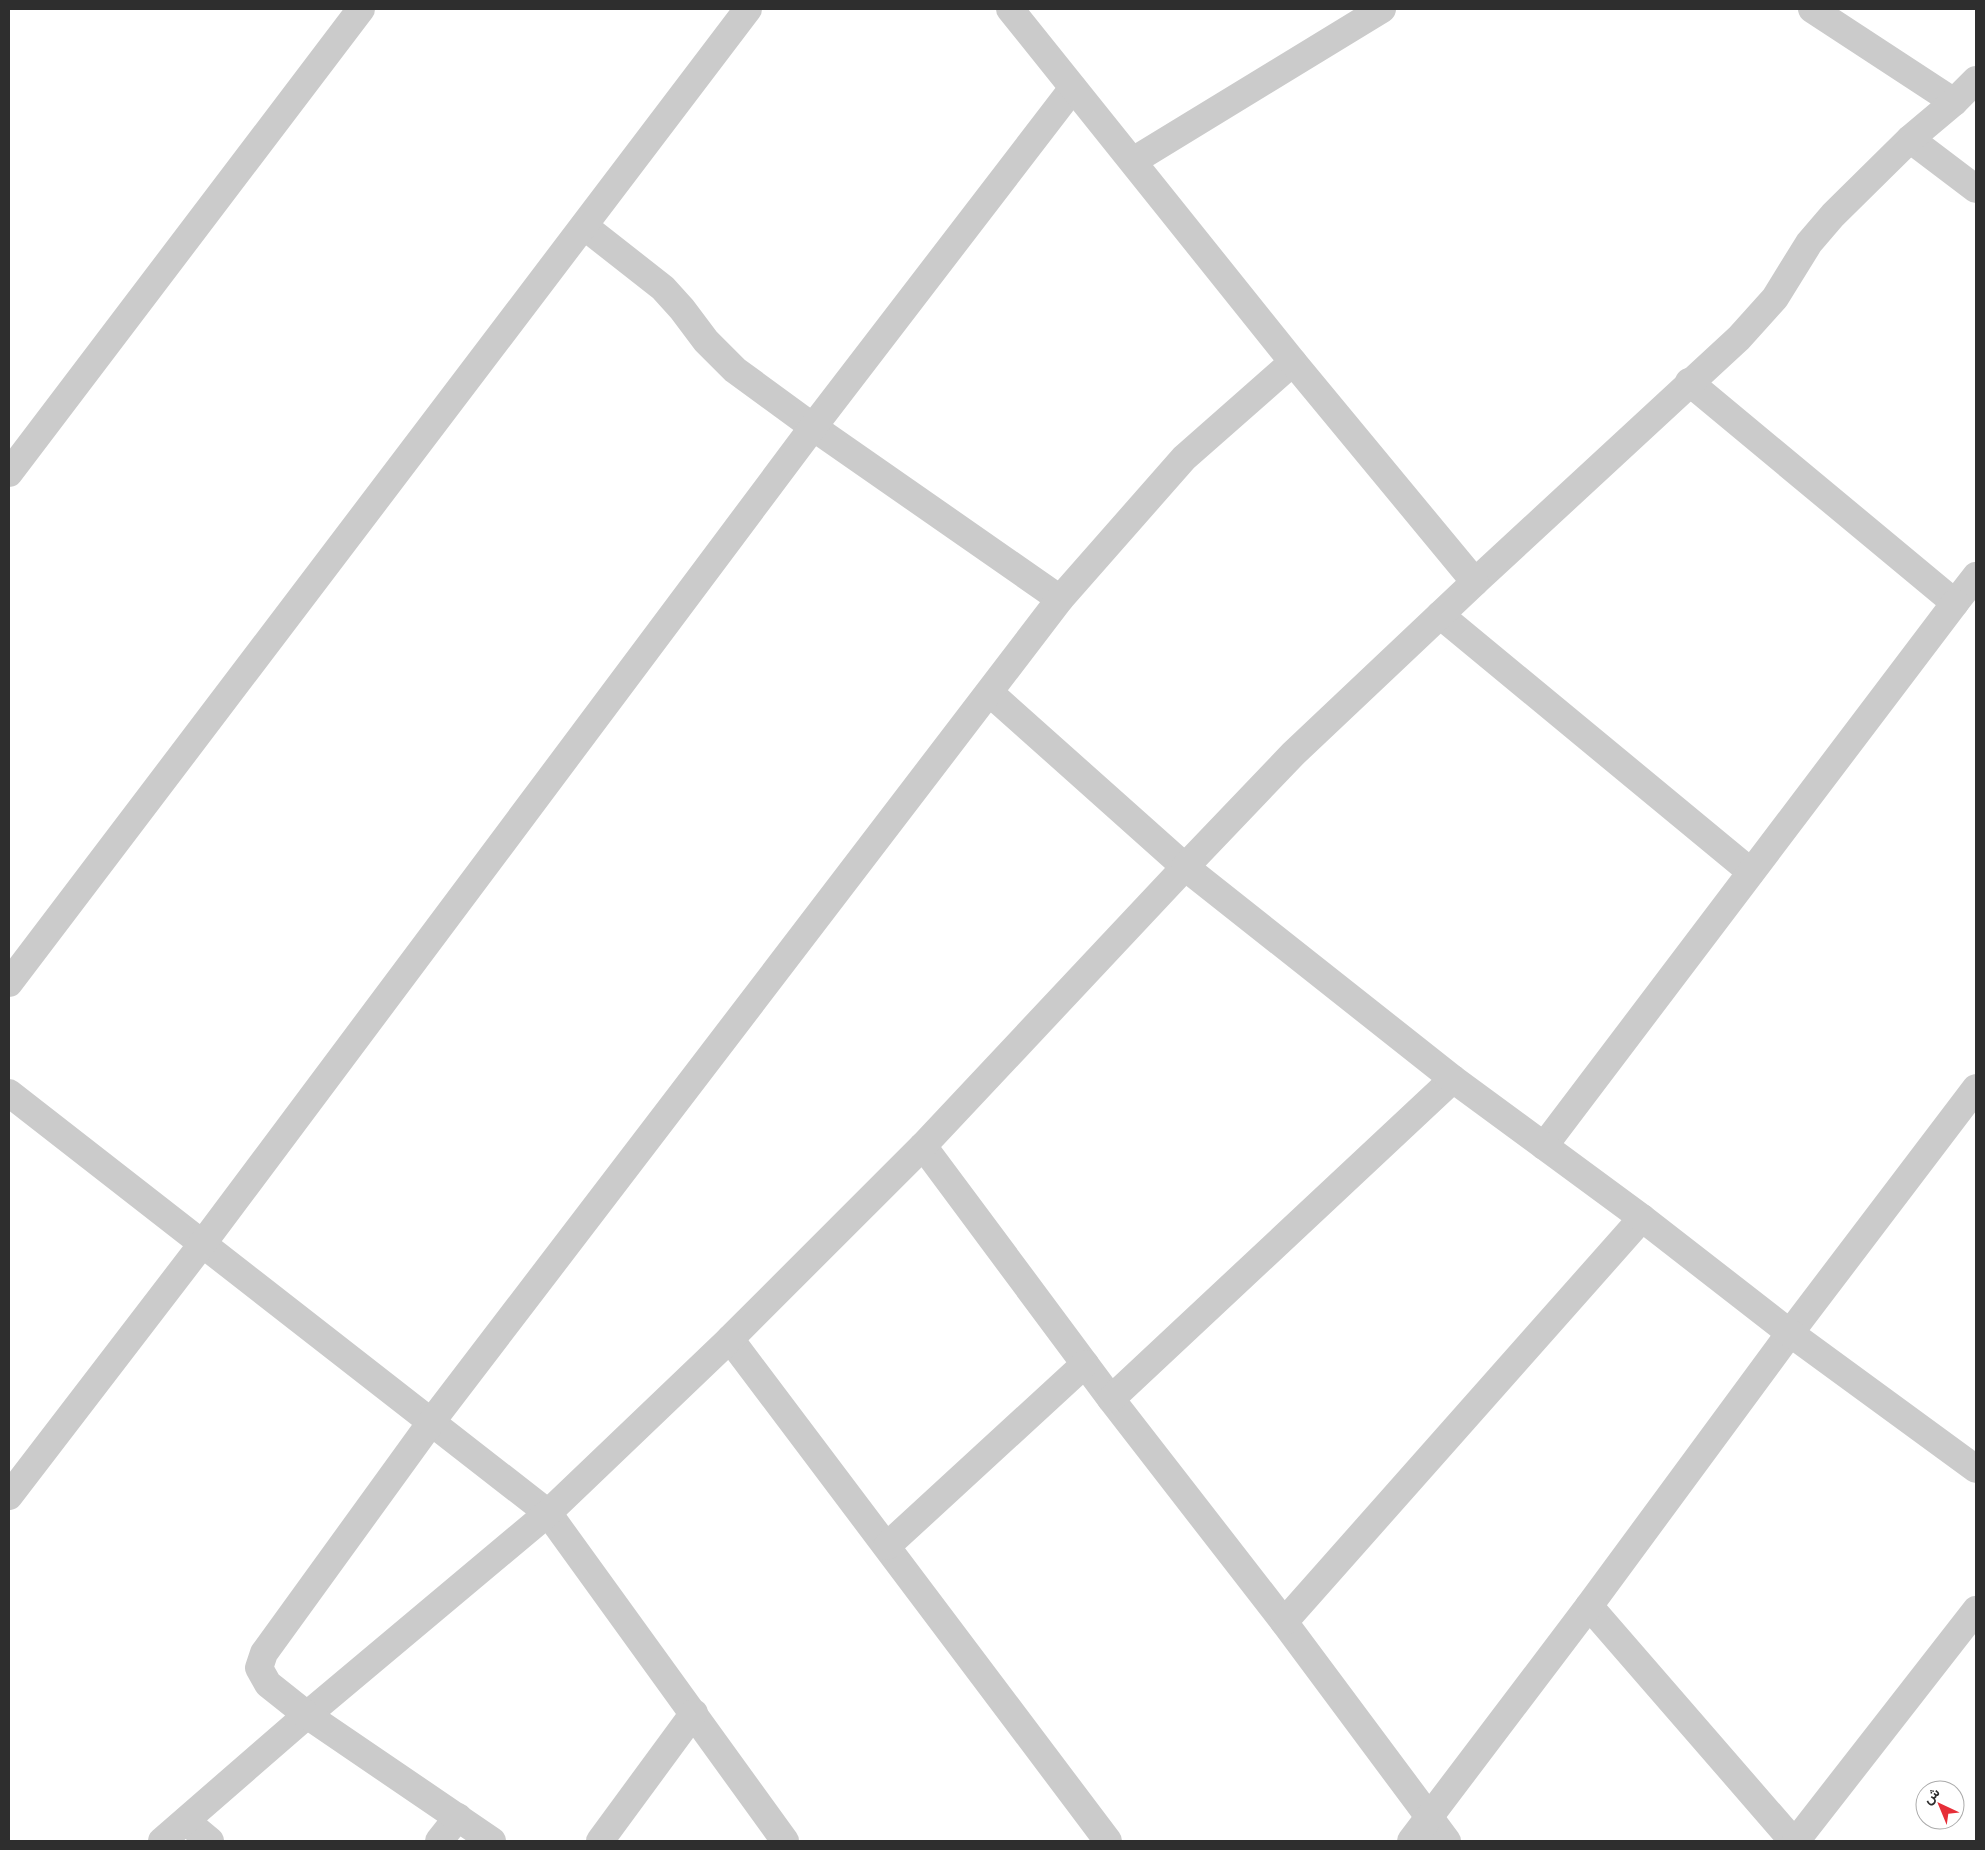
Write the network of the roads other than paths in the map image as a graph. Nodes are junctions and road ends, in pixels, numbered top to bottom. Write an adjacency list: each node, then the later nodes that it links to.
1 (361, 9): 16 (street)
2 (748, 9): 12 (street)
3 (1010, 9): 7 (street)
4 (1812, 9): 8 (street)
5 (1376, 10): 10 (street)
6 (1976, 80): 8 (street)
7 (1073, 88): 10 (street); 15 (street)
8 (1954, 102): 9 (street)
9 (1910, 139): 11 (street); 14 (street)
10 (1133, 161): 13 (street)
11 (1976, 189)
12 (584, 226): 15 (street); 25 (street)
13 (1293, 362): 18 (street); 19 (street)
14 (1689, 382): 18 (street); 20 (street)
15 (813, 427): 19 (street); 32 (street)
16 (9, 473)
17 (1976, 576): 20 (street)
18 (1475, 582): 21 (street)
19 (1060, 599): 22 (street)
20 (1955, 603): 24 (street)
21 (1440, 615): 23 (street); 24 (street)
22 (990, 693): 23 (street); 37 (street)
23 (1185, 867): 26 (street); 29 (street)
24 (1751, 872): 30 (street)
25 (9, 983)
26 (1453, 1079): 30 (street); 36 (street)
27 (1976, 1088): 33 (street)
28 (9, 1093): 32 (street)
29 (924, 1146): 34 (street); 35 (street)
30 (1544, 1146): 31 (street)
31 (1642, 1218): 33 (street); 44 (street)
32 (203, 1243): 37 (street); 39 (street)
33 (1790, 1333): 38 (street); 42 (street)
34 (730, 1339): 40 (street); 41 (street)
35 (1085, 1364): 36 (street); 41 (street)
36 (1111, 1399): 44 (street)
37 (432, 1421): 40 (street); 46 (street)
38 (1976, 1469)
39 (9, 1496)
40 (548, 1513): 45 (street); 46 (street)
41 (887, 1546): 56 (street)
42 (1589, 1606): 48 (street); 59 (street)
43 (1976, 1610): 59 (street)
44 (1284, 1622): 48 (street)
45 (694, 1713): 54 (street); 55 (street)
46 (307, 1715): 47 (street); 49 (street)
47 (458, 1817): 52 (street); 53 (street)
48 (1430, 1818): 57 (street); 58 (street)
49 (186, 1821): 50 (street); 51 (street)
50 (162, 1841)
51 (210, 1841)
52 (439, 1841)
53 (492, 1841)
54 (600, 1841)
55 (785, 1841)
56 (1108, 1841)
57 (1411, 1841)
58 (1447, 1841)
59 (1795, 1841)

